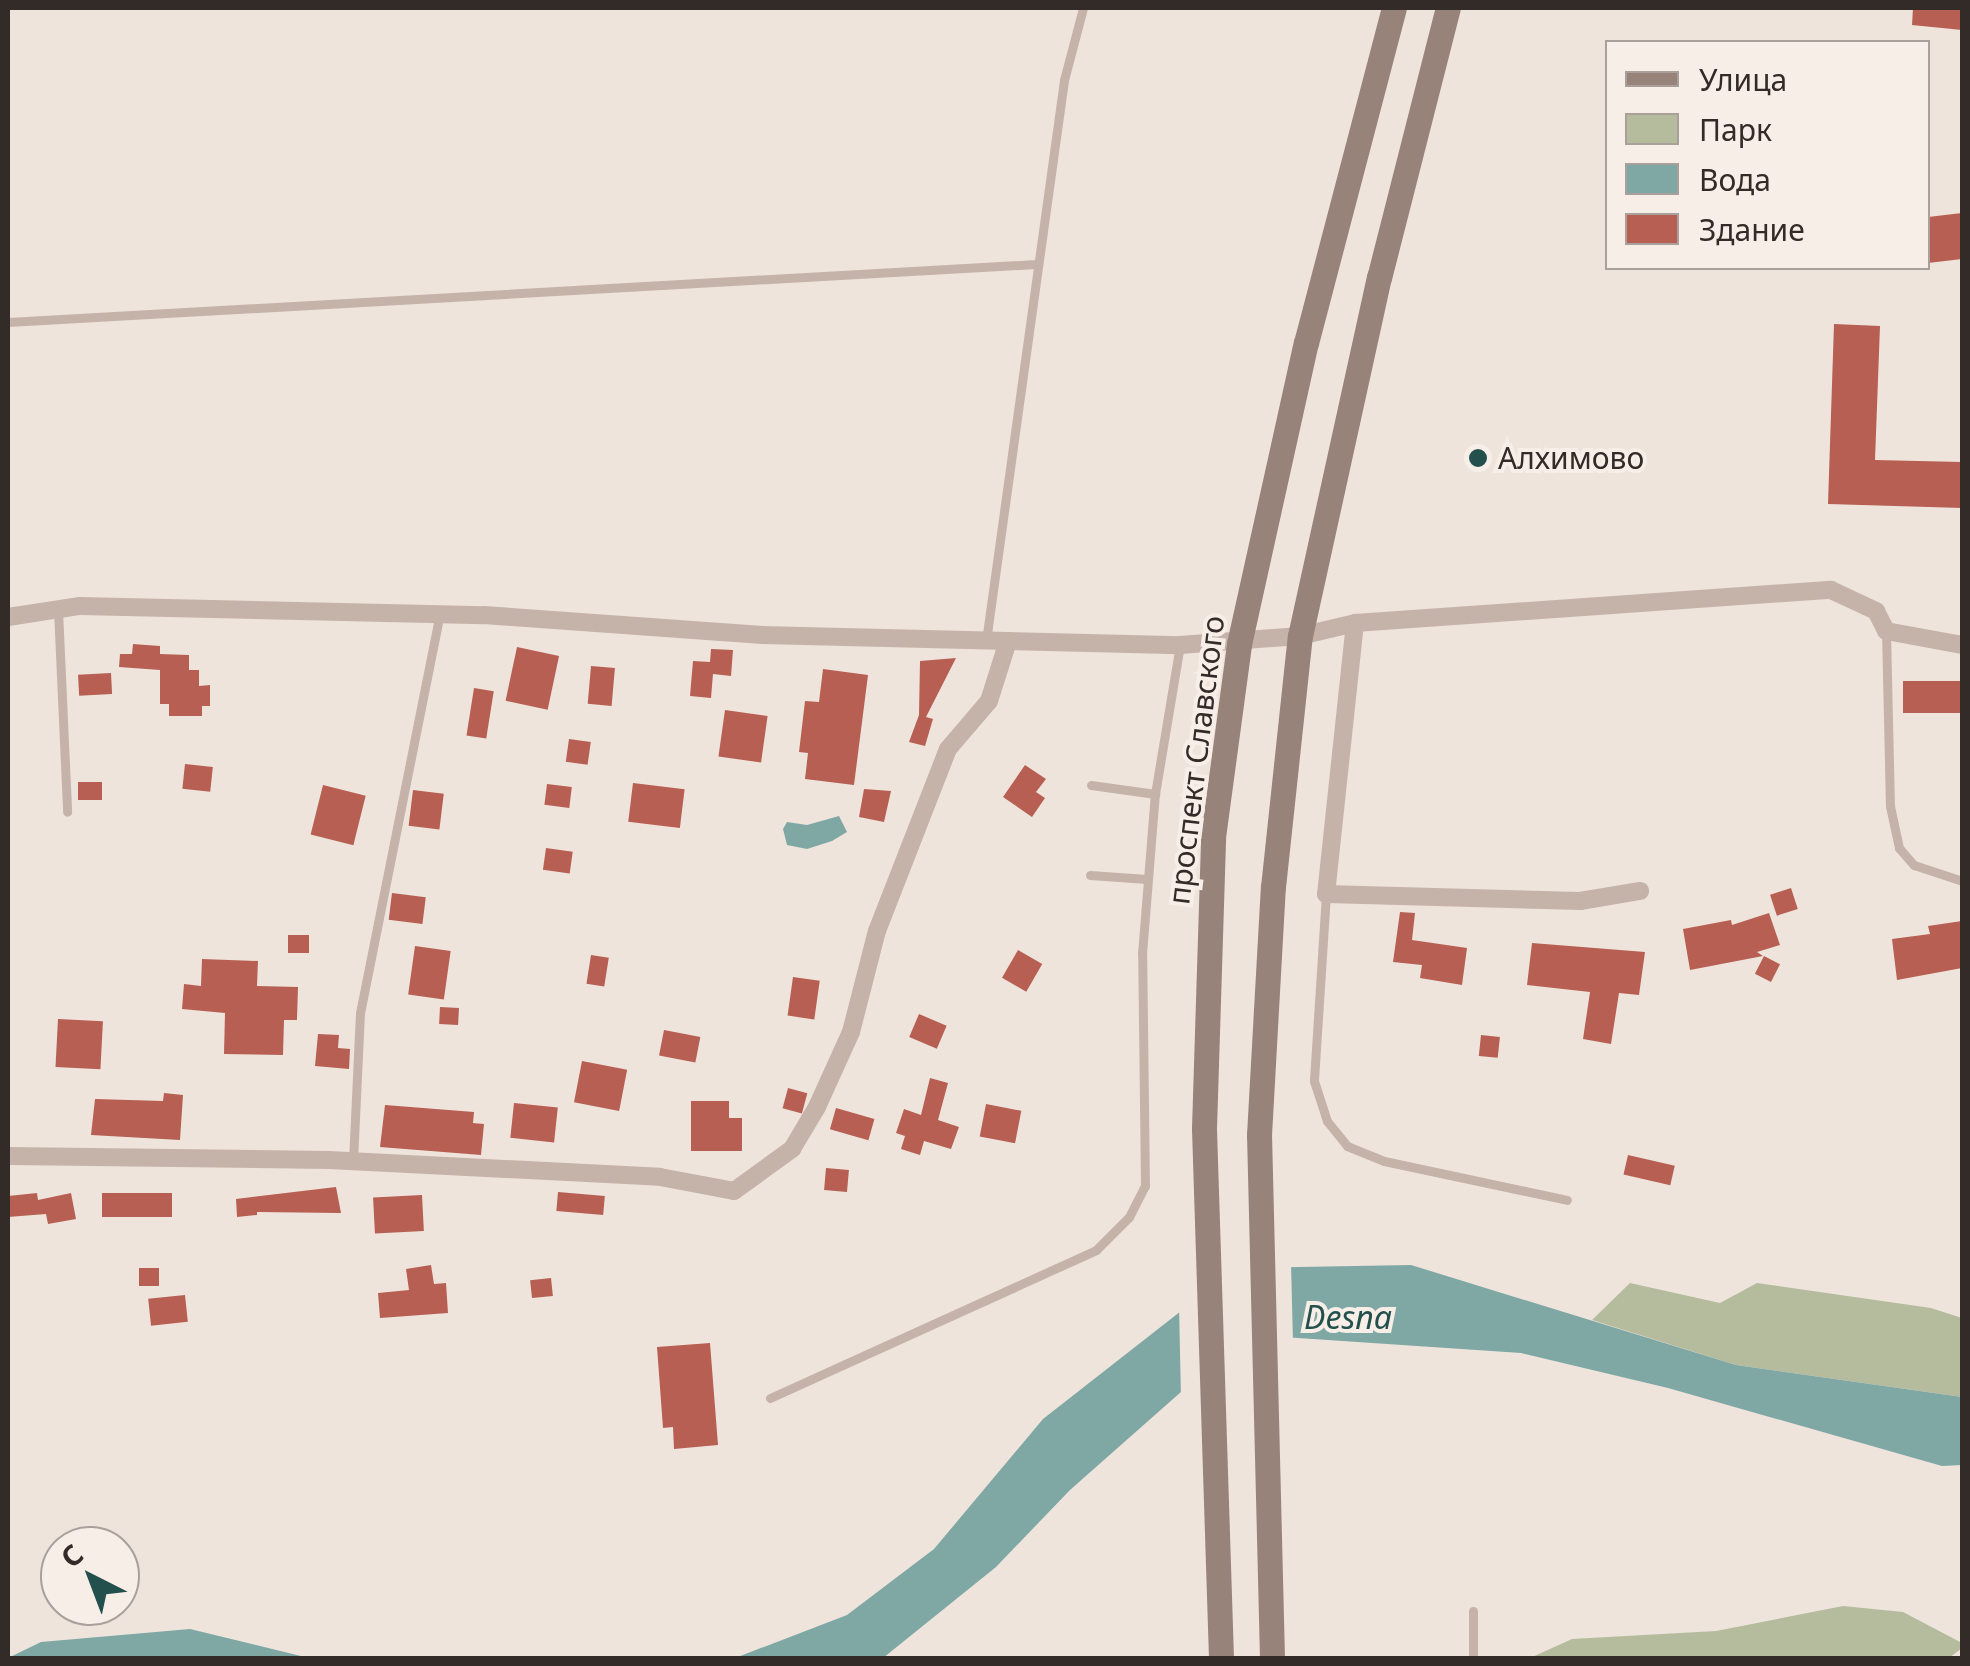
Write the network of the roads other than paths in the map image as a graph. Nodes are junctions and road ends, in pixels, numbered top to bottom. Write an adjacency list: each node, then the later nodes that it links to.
1 (1083, 8): 4 (lane)
2 (1394, 8): 14 (main road, проспект Славского)
3 (1448, 8): 11 (main road)
4 (1036, 264): 5 (lane); 12 (lane)
5 (8, 322)
6 (58, 610): 7 (street); 8 (street); 19 (lane)
7 (440, 614): 12 (street); 26 (lane)
8 (8, 617)
9 (1355, 623): 10 (street); 11 (street); 24 (street)
10 (1886, 631): 15 (street); 22 (lane)
11 (1300, 636): 14 (street); 31 (main road)
12 (986, 640): 13 (street)
13 (1008, 641): 16 (street); 26 (street)
14 (1239, 644): 16 (street); 30 (main road, проспект Славского)
15 (1962, 645)
16 (1180, 646): 18 (lane)
17 (1091, 785): 18 (lane)
18 (1154, 794): 21 (lane)
19 (66, 812)
20 (1090, 874): 21 (lane)
21 (1148, 879): 28 (lane)
22 (1962, 880)
23 (1640, 891): 24 (street)
24 (1326, 894): 27 (lane)
25 (8, 1156): 26 (street)
26 (353, 1161)
27 (1567, 1200)
28 (770, 1398)
29 (1473, 1612): 32 (lane)
30 (1222, 1658)
31 (1272, 1658)
32 (1473, 1658)

